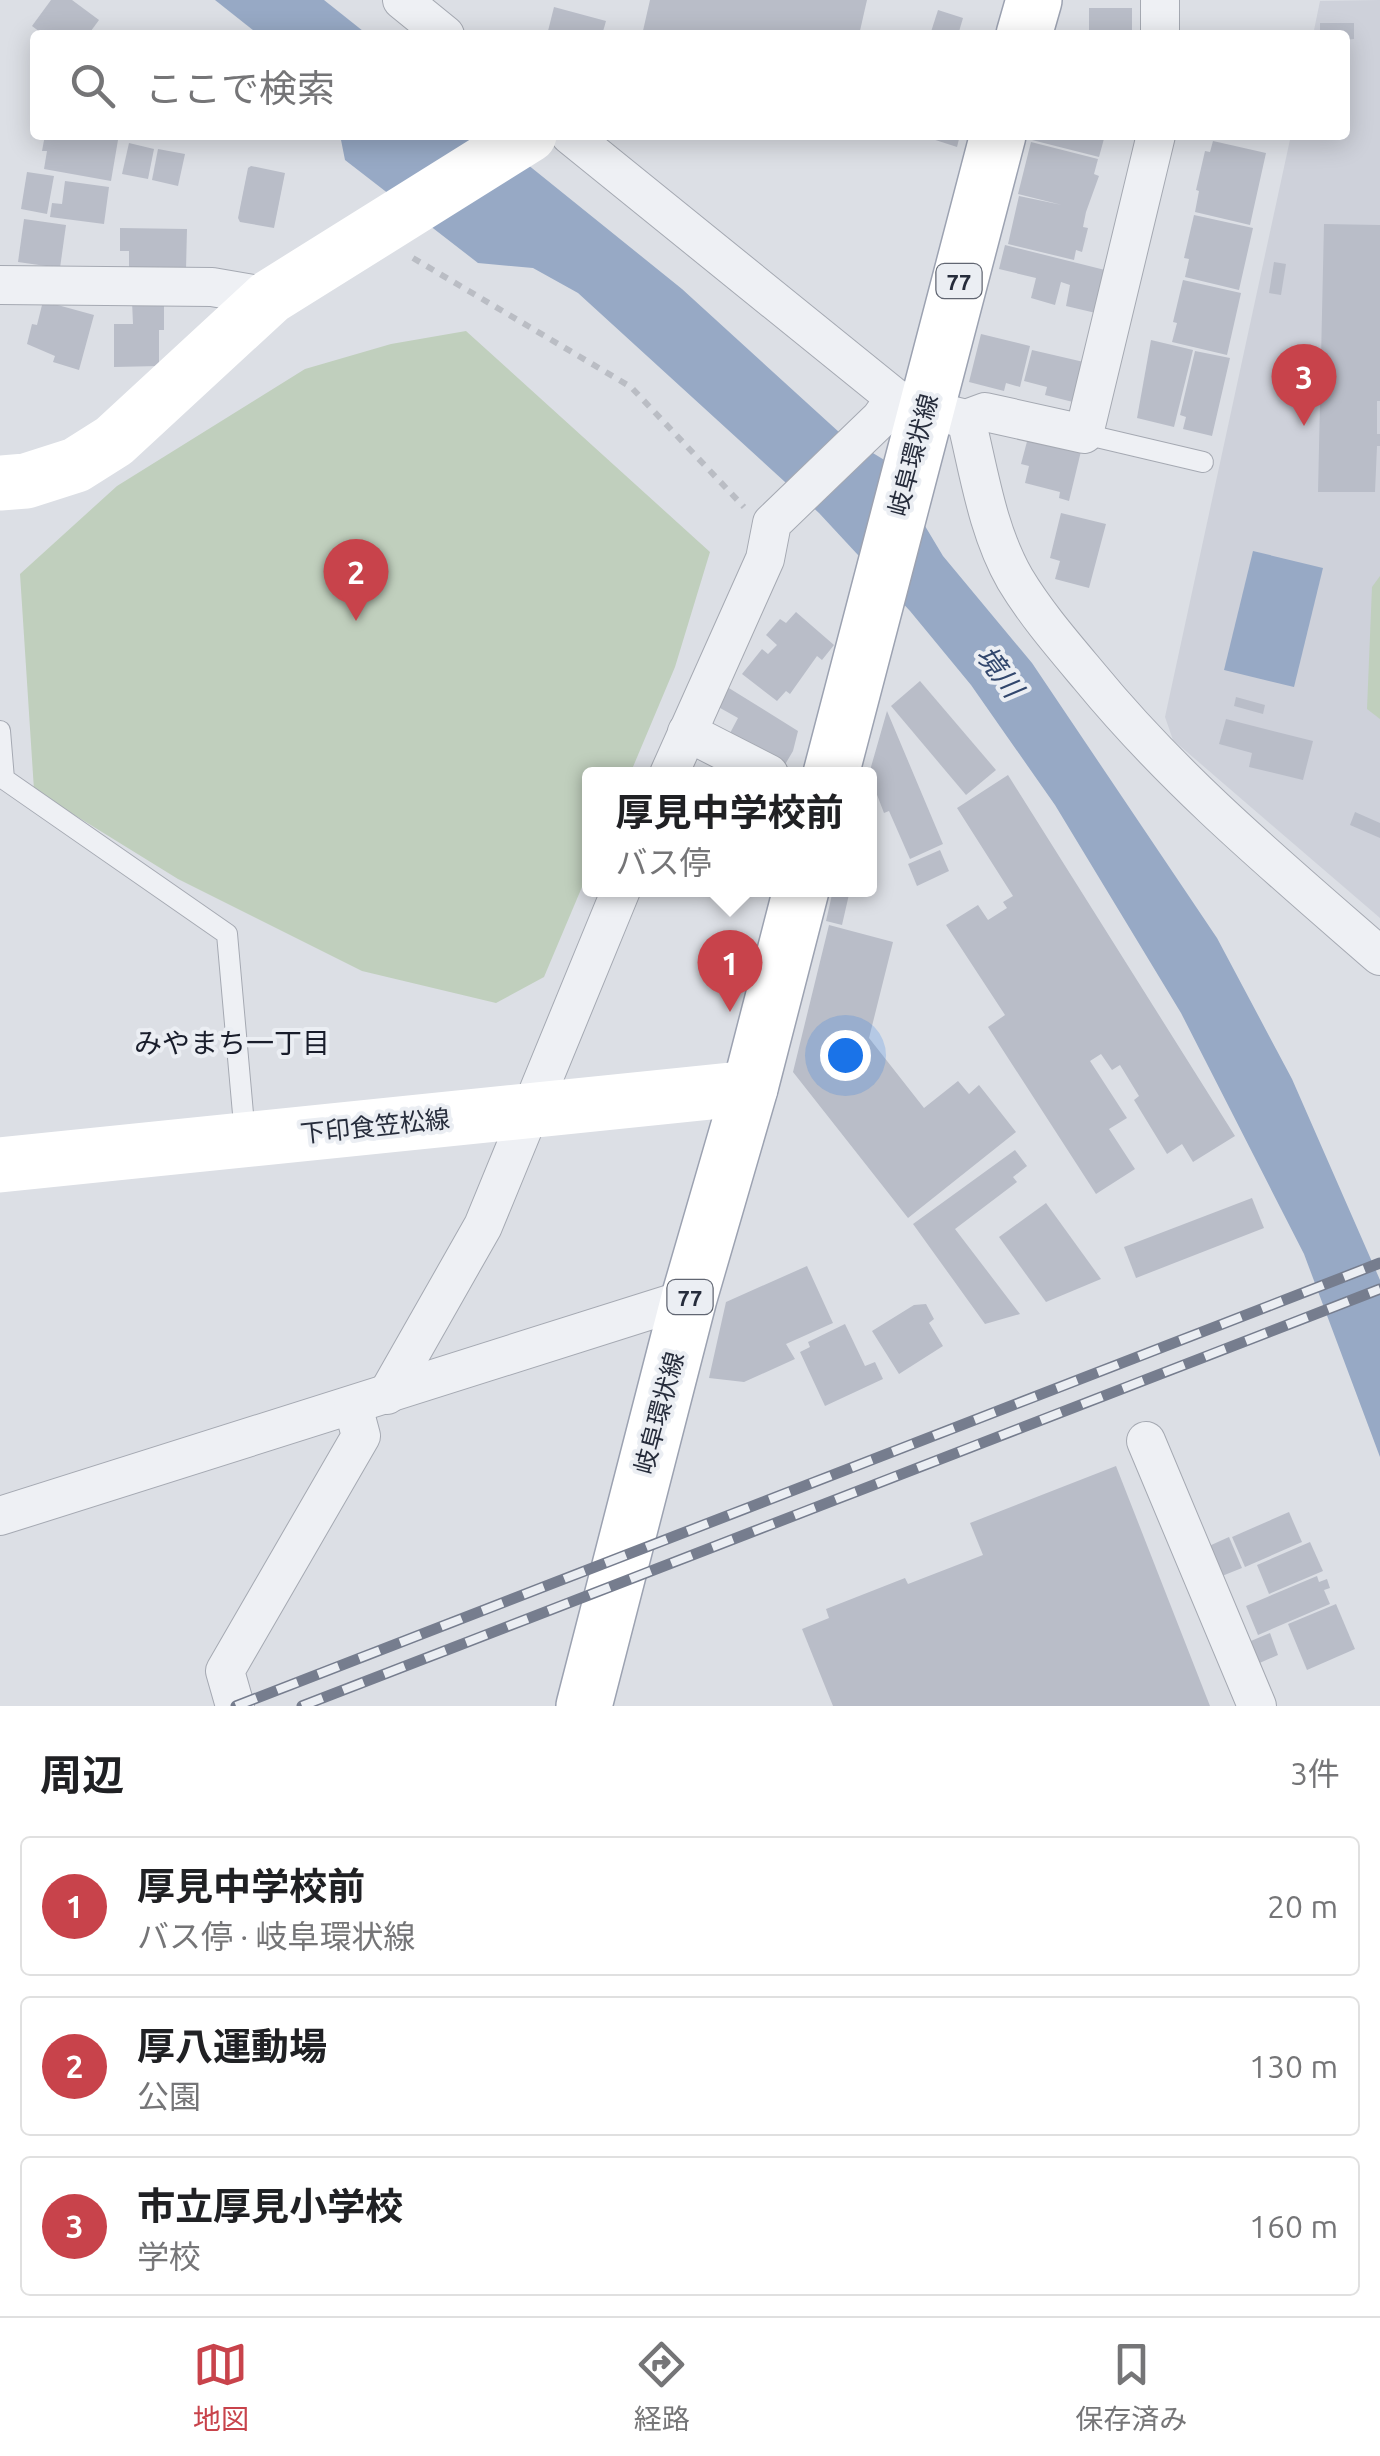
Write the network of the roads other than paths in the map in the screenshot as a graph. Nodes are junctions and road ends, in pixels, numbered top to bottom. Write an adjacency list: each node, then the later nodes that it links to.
1 (402, 0): 4 (street)
2 (1034, 0): 5 (main road)
3 (1160, 0): 6 (street)
4 (440, 30)
5 (1025, 30)
6 (1160, 30)
7 (535, 140): 12 (main road)
8 (547, 140): 13 (street)
9 (997, 140): 13 (main road, 岐阜環状線 / 77)
10 (1155, 140): 14 (street)
11 (0, 285): 12 (street)
12 (270, 297): 16 (main road)
13 (918, 414): 14 (street); 18 (street); 21 (main road, 岐阜環状線 / 77); 24 (street)
14 (1084, 434): 15 (lane)
15 (1204, 462)
16 (0, 483)
17 (0, 731): 27 (lane)
18 (687, 732): 19 (street); 20 (street)
19 (672, 767)
20 (755, 767)
21 (833, 767)
22 (618, 897): 26 (street)
23 (799, 897): 25 (main road, 岐阜環状線 / 77)
24 (1380, 956)
25 (750, 1088): 26 (main road, 下印食笠松線); 29 (main road, 岐阜環状線 / 77)
26 (529, 1109): 27 (main road, 下印食笠松線); 30 (street)
27 (245, 1139): 28 (main road, 下印食笠松線)
28 (0, 1164)
29 (689, 1298): 30 (street); 34 (main road, 岐阜環状線 / 77)
30 (370, 1400): 32 (street); 33 (street)
31 (1146, 1441): 35 (street)
32 (0, 1516)
33 (235, 1706)
34 (584, 1706)
35 (1257, 1706)

